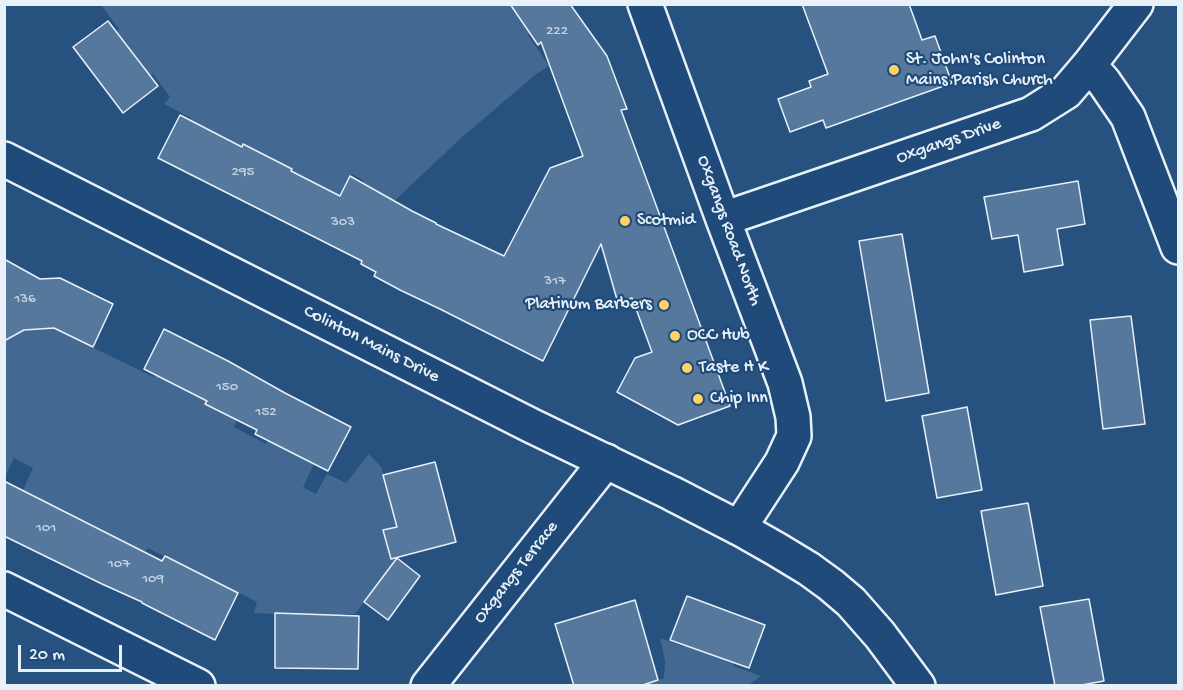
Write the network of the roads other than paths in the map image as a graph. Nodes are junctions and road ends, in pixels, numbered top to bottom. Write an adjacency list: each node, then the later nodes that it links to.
1 (645, 4): 5 (street, Oxgangs Road North)
2 (1136, 4): 3 (street, Oxgangs Drive)
3 (1089, 65): 5 (street, Oxgangs Drive); 6 (street)
4 (4, 159): 7 (street, Colinton Mains Drive)
5 (723, 219): 8 (street, Oxgangs Road North)
6 (1179, 247)
7 (606, 461): 8 (street, Colinton Mains Drive); 11 (street, Oxgangs Terrace)
8 (740, 528): 12 (street)
9 (4, 589): 10 (street)
10 (198, 686)
11 (428, 686)
12 (918, 686)

